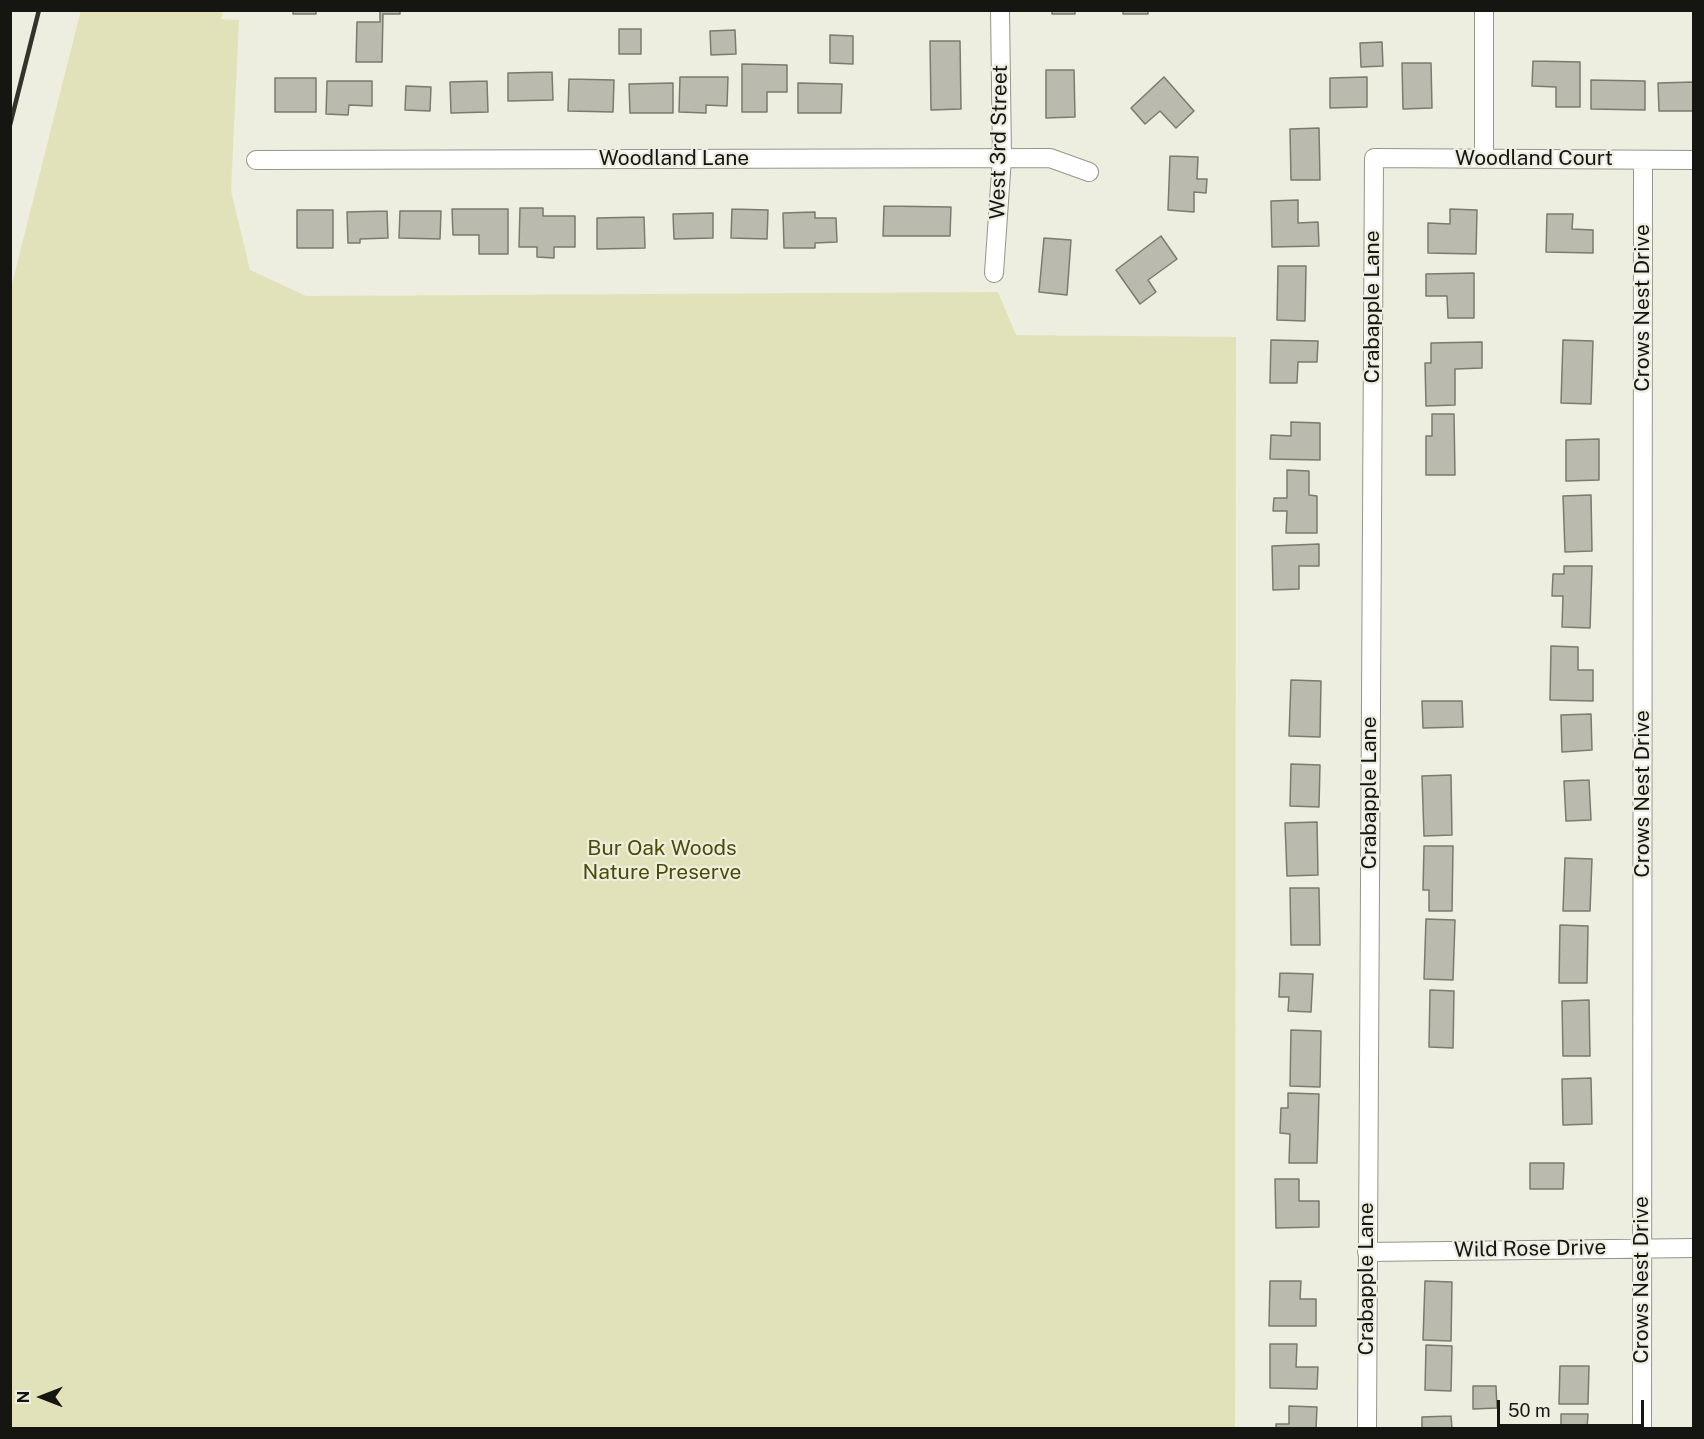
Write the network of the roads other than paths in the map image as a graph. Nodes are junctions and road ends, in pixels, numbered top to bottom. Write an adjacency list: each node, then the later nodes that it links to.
1 (1000, 10): 3 (street, West 3rd Street)
2 (1484, 10): 5 (street)
3 (1002, 158): 7 (street, Woodland Lane); 9 (street, Woodland Lane); 10 (street, West 3rd Street)
4 (1374, 158): 5 (street, Woodland Court); 13 (street, Crabapple Lane)
5 (1484, 159): 6 (street, Woodland Court)
6 (1643, 159): 8 (street, Woodland Court); 11 (street, Crows Nest Drive)
7 (256, 160)
8 (1694, 160)
9 (1089, 172)
10 (994, 273)
11 (1642, 1248): 12 (street, Wild Rose Drive); 13 (street, Wild Rose Drive); 15 (street, Crows Nest Drive)
12 (1694, 1248)
13 (1367, 1251): 14 (street, Crabapple Lane)
14 (1367, 1428)
15 (1642, 1428)

